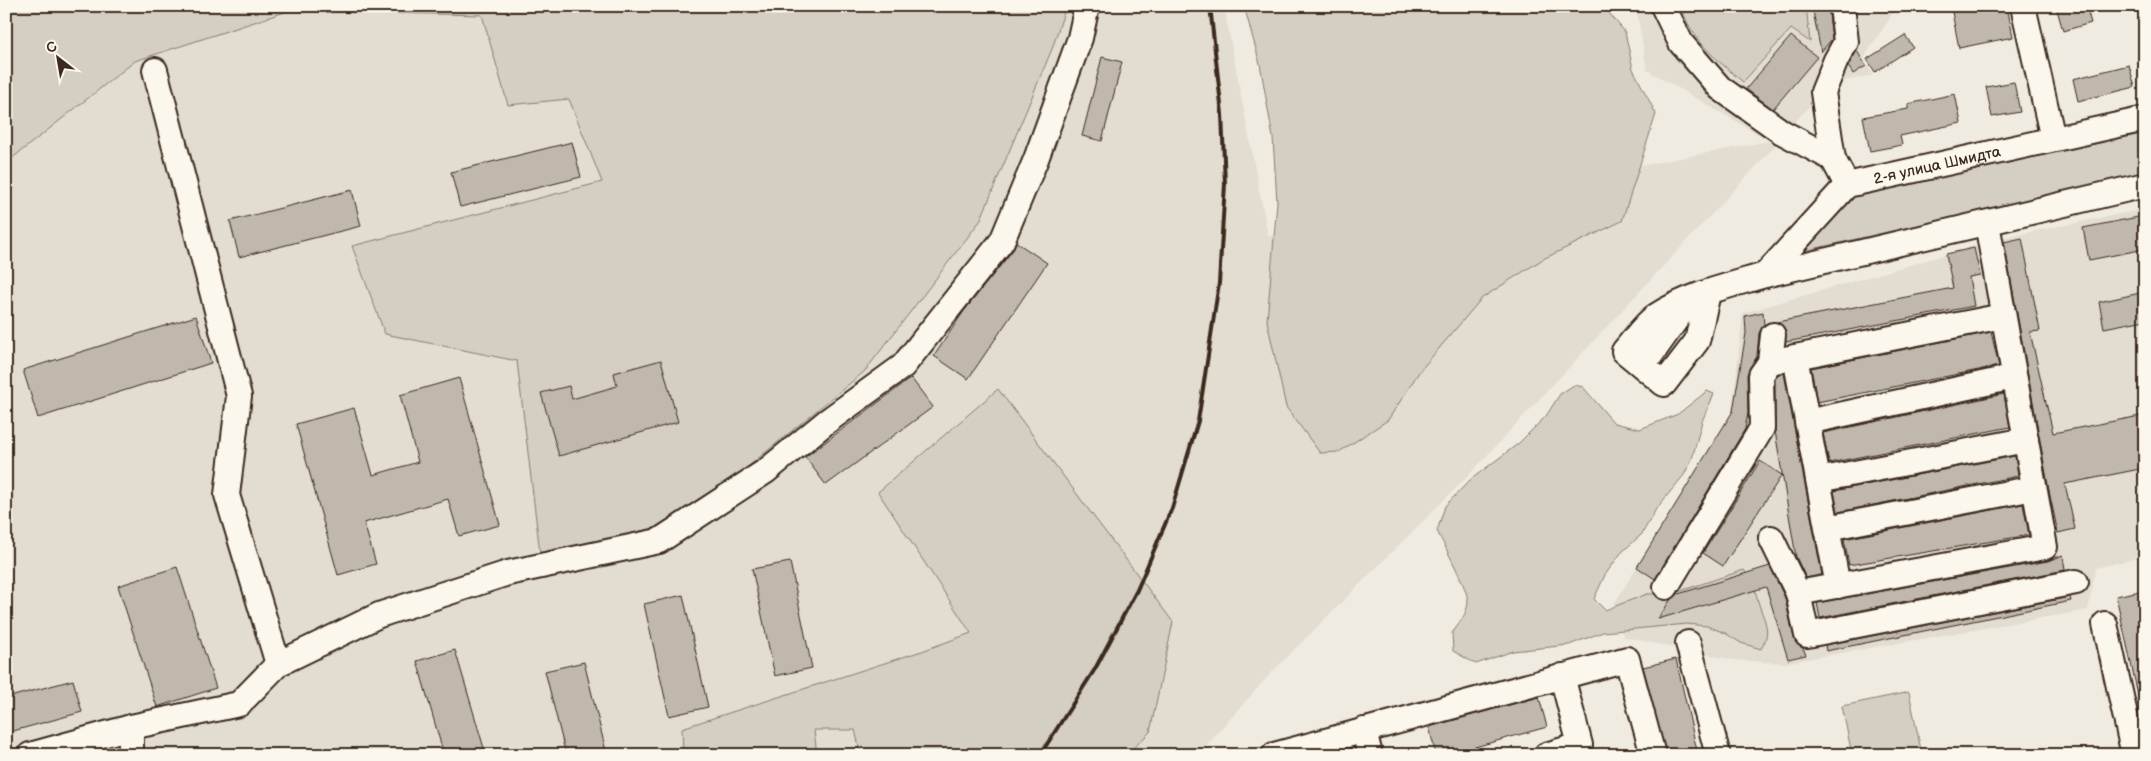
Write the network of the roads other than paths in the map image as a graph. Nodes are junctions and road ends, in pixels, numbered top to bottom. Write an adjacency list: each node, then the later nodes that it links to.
1 (1087, 6): 31 (street)
2 (1663, 6): 8 (street)
3 (1842, 6): 8 (street)
4 (2023, 6): 7 (street)
5 (155, 70): 31 (street)
6 (2145, 119): 7 (street, 2-я улица Шмидта)
7 (2053, 139): 9 (street, 2-я улица Шмидта)
8 (1833, 159): 9 (street)
9 (1847, 185): 12 (street)
10 (2145, 185): 11 (street)
11 (1987, 223): 12 (street); 14 (street)
12 (1765, 275): 13 (street)
13 (1700, 295): 13 (street)
14 (2003, 316): 16 (street); 18 (street)
15 (1773, 335): 17 (street)
16 (1795, 358): 17 (street); 19 (street)
17 (1770, 362): 27 (street)
18 (2014, 377): 19 (street); 20 (street)
19 (1807, 422): 21 (street)
20 (2026, 440): 21 (street); 22 (street)
21 (1818, 480): 23 (street)
22 (2034, 488): 23 (street); 26 (street)
23 (1827, 528): 26 (street)
24 (1771, 538): 28 (street)
25 (2076, 582): 28 (street)
26 (1838, 586): 28 (street)
27 (1666, 587)
28 (1798, 593)
29 (2105, 624): 42 (street)
30 (1688, 643): 41 (street)
31 (278, 664): 33 (street)
32 (1562, 676): 34 (street); 35 (street); 40 (street)
33 (131, 727): 36 (street); 37 (street)
34 (1364, 730): 38 (street); 39 (street)
35 (1550, 754)
36 (30, 755)
37 (131, 755)
38 (1274, 755)
39 (1370, 755)
40 (1653, 755)
41 (1718, 755)
42 (2134, 755)

